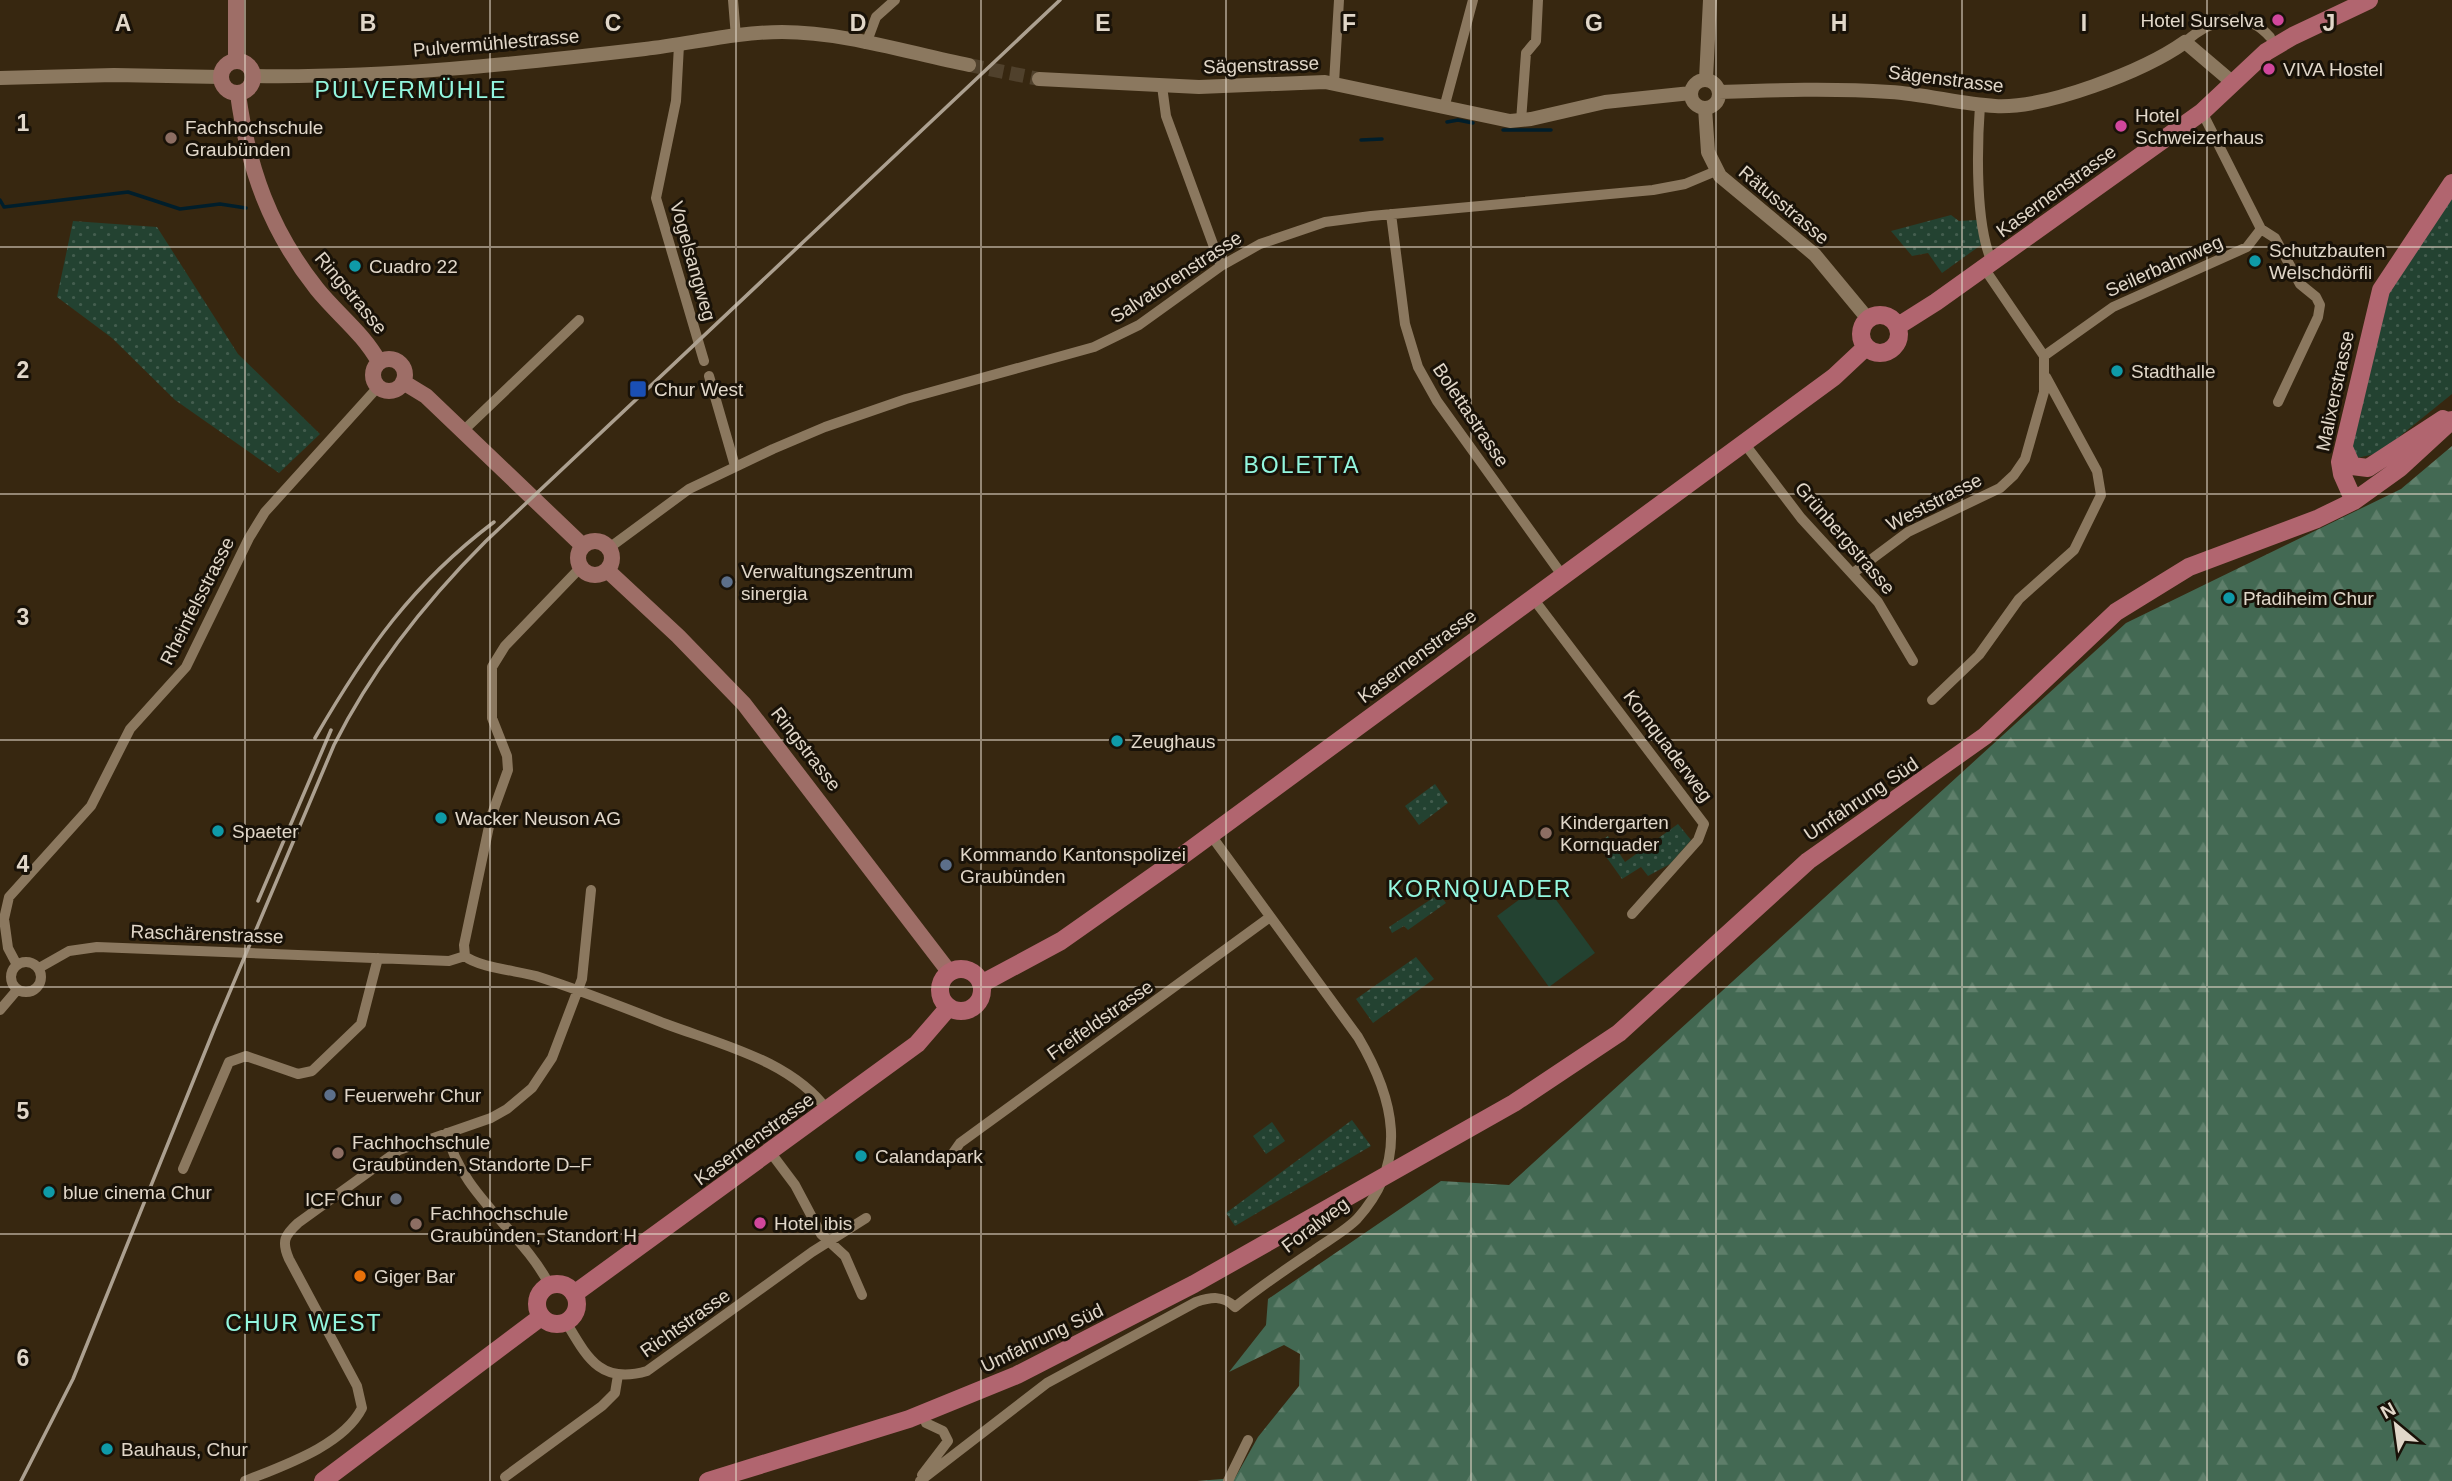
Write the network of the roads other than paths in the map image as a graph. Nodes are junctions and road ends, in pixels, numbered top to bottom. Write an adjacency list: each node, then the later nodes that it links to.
1 (236, 0): 14 (main road)
2 (733, 0): 9 (street)
3 (895, 0): 12 (street)
4 (1339, 0): 22 (street)
5 (1473, 0): 28 (street)
6 (1538, 0): 31 (street)
7 (1710, 0): 20 (street)
8 (2369, 0): 21 (main road, Kasernenstrasse)
9 (736, 37): 12 (street, Pulvermühlestrasse); 13 (street, Pulvermühlestrasse)
10 (2270, 37): 11 (street, Sägenstrasse)
11 (2185, 42): 21 (street); 27 (street, Sägenstrasse)
12 (866, 44): 15 (street)
13 (679, 45): 16 (street, Pulvermühlestrasse); 43 (street, Vogelsangweg)
14 (236, 61): 16 (main road); 17 (main road)
15 (969, 65)
16 (254, 76): 26 (main road)
17 (221, 77): 18 (street); 26 (main road)
18 (0, 78)
19 (1040, 79): 23 (street, Sägenstrasse)
20 (1706, 79): 24 (street); 25 (street)
21 (2232, 82): 30 (main road, Kasernenstrasse)
22 (1334, 83): 23 (street, Sägenstrasse); 28 (street, Sägenstrasse)
23 (1162, 86): 37 (street)
24 (1719, 92): 27 (street, Sägenstrasse); 29 (street)
25 (1690, 93): 29 (street); 31 (street, Sägenstrasse)
26 (238, 94): 44 (main road, Ringstrasse)
27 (1980, 105): 36 (street)
28 (1444, 108): 31 (street, Sägenstrasse)
29 (1704, 108): 32 (street, Rätusstrasse)
30 (2202, 112): 35 (street); 36 (main road, Kasernenstrasse)
31 (1521, 121)
32 (1716, 171): 34 (street, Salvatorenstrasse); 38 (street, Rätusstrasse)
33 (2452, 183): 54 (main road, Malixerstrasse)
34 (1391, 214): 37 (street, Salvatorenstrasse); 62 (street, Bolettastrasse)
35 (2261, 229): 42 (street, Seilerbahnweg); 49 (street)
36 (1988, 265): 40 (main road, Kasernenstrasse); 42 (street, Weststrasse)
37 (1221, 266): 55 (street, Salvatorenstrasse)
38 (1868, 319): 40 (main road); 41 (main road)
39 (579, 320): 52 (street)
40 (1898, 326): 41 (main road)
41 (1866, 347): 53 (main road, Kasernenstrasse)
42 (2044, 356): 46 (street, Weststrasse)
43 (704, 361)
44 (379, 362): 47 (main road); 48 (main road)
45 (709, 376): 55 (street)
46 (2046, 377): 61 (street, Weststrasse); 65 (street)
47 (403, 382): 48 (main road); 52 (main road)
48 (379, 387): 68 (street, Rheinfelsstrasse)
49 (2278, 402)
50 (2452, 414): 54 (main road)
51 (2452, 420): 56 (main road)
52 (463, 431): 57 (main road)
53 (1744, 443): 61 (street, Grünbergstrasse); 62 (main road, Kasernenstrasse)
54 (2344, 448): 56 (main road, Malixerstrasse)
55 (735, 466): 58 (street, Salvatorenstrasse)
56 (2354, 500): 98 (main road, Umfahrung Süd)
57 (583, 546): 58 (main road); 59 (main road)
58 (609, 548): 60 (main road)
59 (581, 567): 60 (main road); 71 (street)
60 (607, 570): 75 (main road, Ringstrasse)
61 (1853, 573): 64 (street, Grünbergstrasse)
62 (1562, 575): 63 (main road, Kasernenstrasse)
63 (1532, 597): 66 (main road, Kasernenstrasse); 69 (street, Kornquaderweg)
64 (1913, 661)
65 (1932, 700)
66 (1210, 834): 70 (street, Foralweg); 76 (main road, Kasernenstrasse)
67 (591, 890): 78 (street)
68 (3, 902): 73 (street)
69 (1632, 914)
70 (1270, 917): 84 (street, Freifeldstrasse); 99 (street, Foralweg)
71 (465, 956): 72 (street, Raschärenstrasse); 78 (street, Raschärenstrasse)
72 (378, 958): 74 (street, Raschärenstrasse); 85 (street)
73 (17, 965): 74 (street); 77 (street)
74 (39, 968): 77 (street)
75 (950, 973): 76 (main road); 79 (main road)
76 (981, 984): 79 (main road)
77 (17, 990): 80 (street)
78 (577, 991): 81 (street, Raschärenstrasse); 82 (street)
79 (949, 1007): 81 (main road, Kasernenstrasse)
80 (0, 1010)
81 (828, 1111): 83 (main road, Kasernenstrasse)
82 (447, 1133): 88 (street); 100 (street)
83 (772, 1153): 87 (street); 89 (main road, Kasernenstrasse)
84 (953, 1153)
85 (183, 1169)
86 (866, 1218): 87 (street)
87 (829, 1241): 90 (street); 93 (street, Richtstrasse)
88 (550, 1286): 89 (main road); 91 (main road)
89 (574, 1294): 92 (main road)
90 (862, 1295)
91 (541, 1317): 92 (main road); 96 (main road)
92 (566, 1322): 93 (street)
93 (618, 1375): 97 (street)
94 (926, 1423): 99 (street)
95 (1248, 1440): 103 (street)
96 (345, 1462): 101 (main road); 102 (main road)
97 (505, 1476)
98 (709, 1480)
99 (922, 1480)
100 (245, 1481)
101 (323, 1481)
102 (346, 1481)
103 (1228, 1481)

